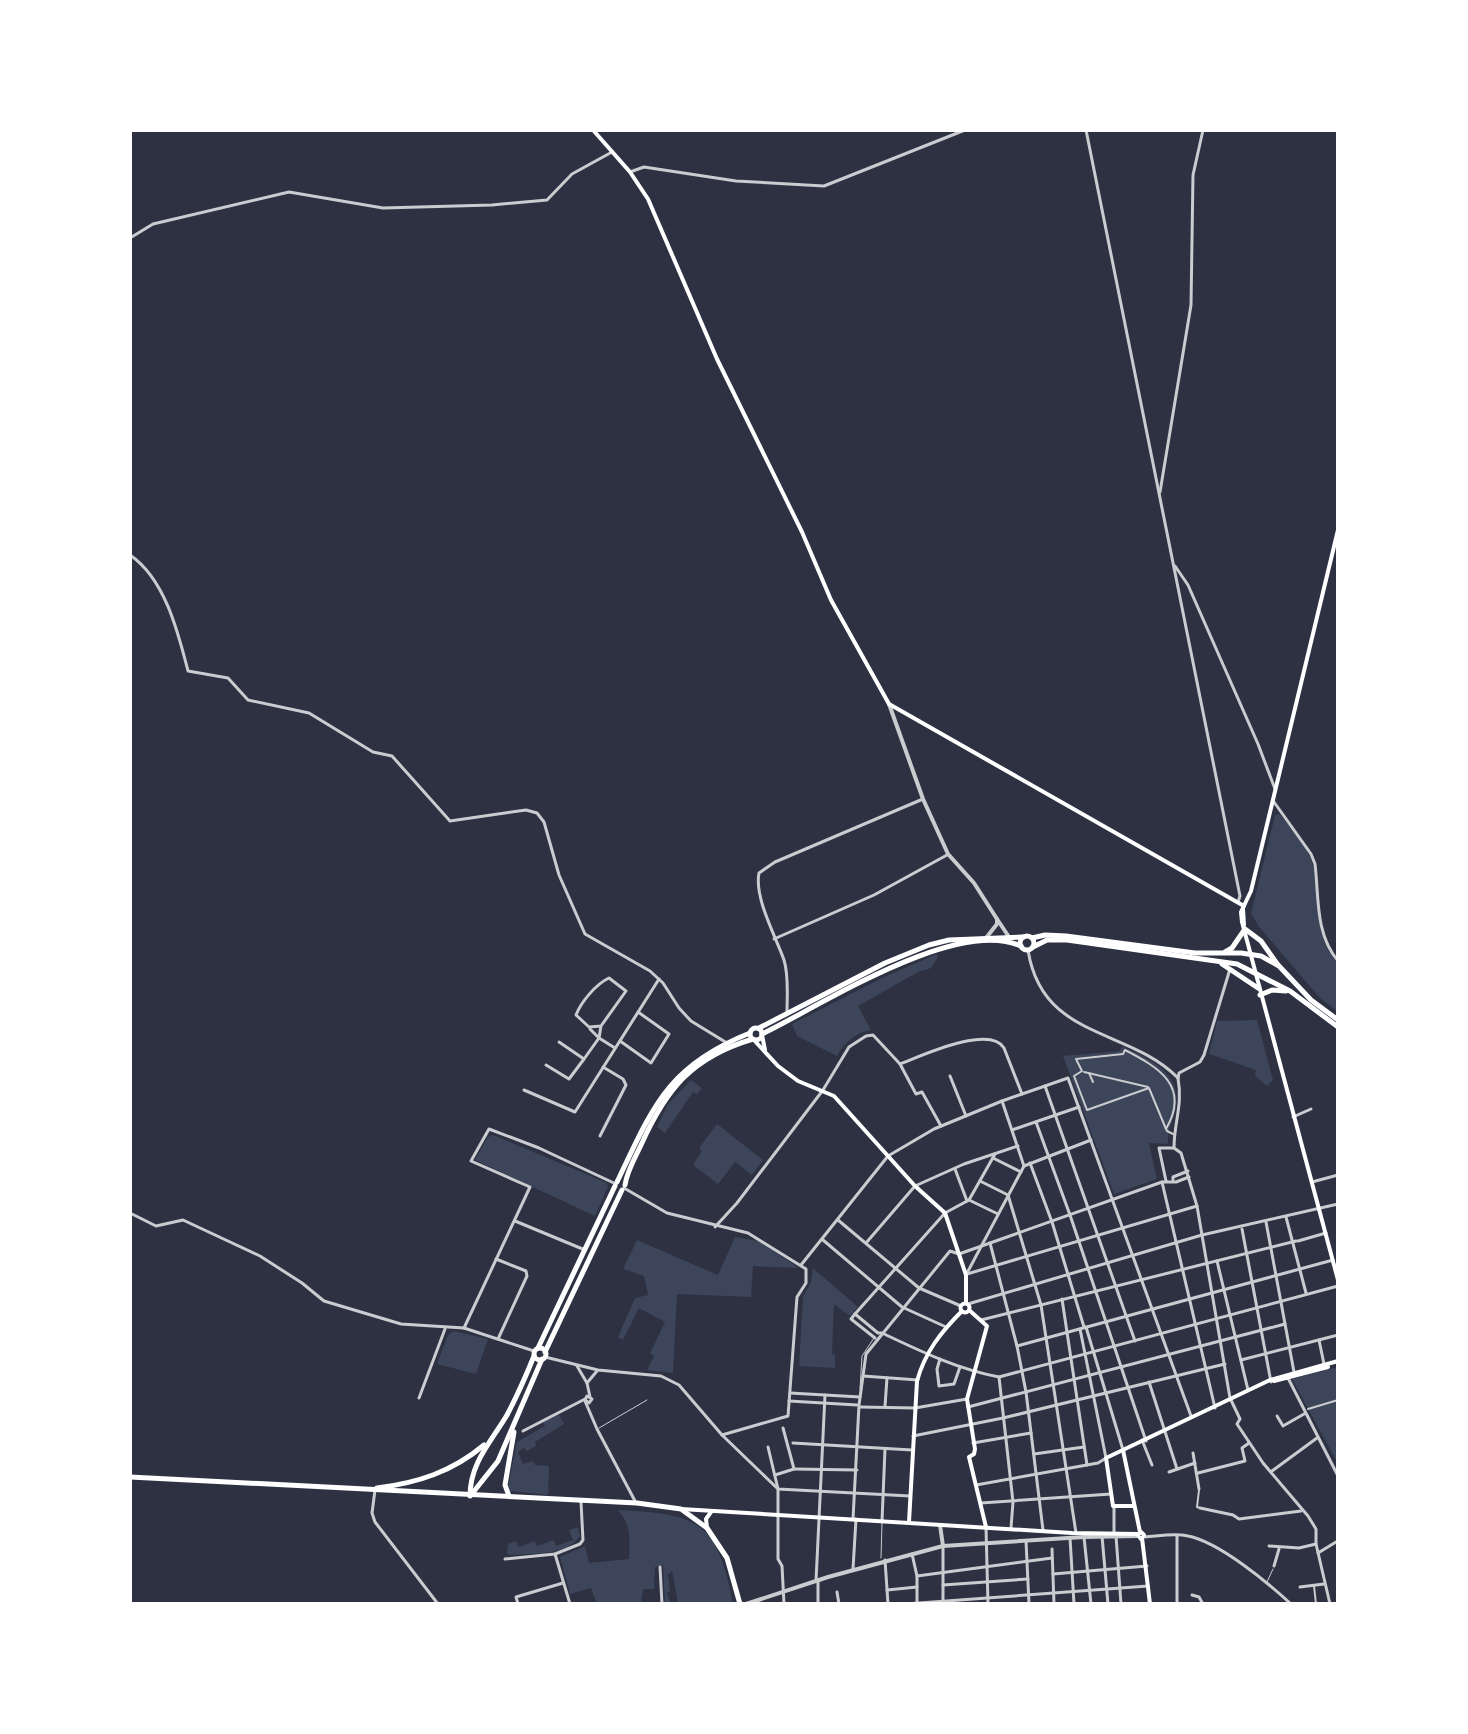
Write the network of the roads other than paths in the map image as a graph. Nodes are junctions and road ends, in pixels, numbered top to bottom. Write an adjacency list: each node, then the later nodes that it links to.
1 (593, 130): 5 (main road)
2 (965, 130): 6 (street)
3 (1086, 130): 8 (street)
4 (1203, 130): 8 (street)
5 (612, 152): 6 (main road); 7 (street)
6 (630, 172): 12 (main road)
7 (130, 238)
8 (1159, 496): 11 (street)
9 (1338, 530): 13 (main road)
10 (130, 555): 35 (street)
11 (1172, 562): 13 (street); 17 (street)
12 (889, 704): 15 (street); 17 (main road)
13 (1275, 789): 14 (main road)
14 (1272, 798): 18 (main road); 31 (street)
15 (923, 799): 16 (street); 25 (street)
16 (948, 854): 19 (street); 25 (street)
17 (1238, 902): 18 (main road)
18 (1244, 908): 20 (main road)
19 (997, 919): 21 (street); 23 (street)
20 (1245, 927): 28 (main road); 29 (main road); 32 (main road)
21 (1009, 937): 22 (main road); 23 (main road)
22 (1024, 937): 24 (main road); 26 (main road)
23 (986, 938): 39 (main road)
24 (1032, 938): 27 (main road); 29 (main road)
25 (774, 939): 39 (street)
26 (1021, 946): 27 (main road); 44 (main road)
27 (1030, 948): 30 (main road); 59 (street)
28 (1251, 953): 29 (main road); 32 (main road); 34 (main road)
29 (1223, 954)
30 (1218, 961): 33 (main road); 34 (main road)
31 (1338, 961)
32 (1279, 966): 40 (main road)
33 (1230, 969): 37 (main road); 59 (street)
34 (1255, 971): 36 (main road); 37 (main road)
35 (659, 979): 38 (street); 49 (street)
36 (1290, 991): 37 (main road); 43 (main road)
37 (1259, 992): 72 (main road)
38 (638, 1012): 47 (street); 47 (street)
39 (787, 1015): 44 (main road)
40 (1338, 1020)
41 (587, 1026): 42 (street); 42 (street); 46 (street)
42 (601, 1026): 46 (street)
43 (1338, 1027)
44 (761, 1033): 45 (main road); 45 (main road); 51 (main road)
45 (752, 1037): 49 (main road); 51 (main road); 97 (main road)
46 (599, 1038): 50 (street); 52 (street)
47 (620, 1041): 50 (street)
48 (559, 1042): 52 (street)
49 (727, 1043): 95 (main road)
50 (615, 1048): 55 (street)
51 (766, 1052): 64 (main road)
52 (584, 1059): 54 (street)
53 (900, 1064): 64 (street); 65 (street); 74 (street)
54 (546, 1065)
55 (603, 1067): 63 (street); 78 (street)
56 (1082, 1071): 57 (street); 68 (street); 75 (street)
57 (1089, 1073): 60 (street); 62 (street)
58 (950, 1076): 71 (street)
59 (1178, 1078): 77 (street)
60 (1093, 1082)
61 (1045, 1086): 65 (street); 67 (street); 70 (street)
62 (1149, 1088): 68 (street); 75 (street)
63 (524, 1090)
64 (823, 1090): 83 (main road); 110 (street)
65 (1022, 1094): 66 (street)
66 (1002, 1101): 71 (street); 76 (street)
67 (1079, 1108): 68 (street); 70 (street); 79 (street)
68 (1086, 1108)
69 (1311, 1109): 72 (street)
70 (1055, 1115): 73 (street); 82 (street)
71 (966, 1116): 74 (street)
72 (1293, 1117): 94 (main road)
73 (1036, 1122): 76 (street); 85 (street)
74 (941, 1126): 83 (street)
75 (1166, 1129): 77 (street)
76 (1012, 1130): 80 (street)
77 (1174, 1134): 81 (street)
78 (600, 1136)
79 (1091, 1140): 82 (street); 100 (street)
80 (1018, 1146): 84 (street); 87 (street)
81 (1174, 1148): 90 (street); 93 (street)
82 (1068, 1149): 85 (street); 103 (street)
83 (888, 1156): 96 (main road); 112 (street)
84 (994, 1156): 88 (street); 89 (street); 92 (street)
85 (1049, 1156): 86 (street); 109 (street)
86 (1030, 1163): 87 (street); 115 (street)
87 (1024, 1166): 89 (street)
88 (955, 1169): 96 (street); 99 (street)
89 (1021, 1172): 98 (street)
90 (1188, 1174): 93 (street); 102 (street)
91 (1338, 1175): 94 (street)
92 (980, 1181): 98 (street); 99 (street)
93 (1164, 1182): 100 (street); 108 (street)
94 (1312, 1182): 104 (main road)
95 (616, 1184): 97 (main road); 113 (street); 133 (main road)
96 (915, 1186): 106 (main road); 127 (street)
97 (624, 1188): 116 (street); 209 (main road)
98 (1008, 1195): 107 (street); 120 (street)
99 (968, 1200): 106 (street); 107 (street)
100 (1112, 1200): 103 (street); 117 (street)
101 (1338, 1204): 104 (street)
102 (1197, 1206): 108 (street); 123 (street)
103 (1089, 1208): 109 (street); 122 (street)
104 (1319, 1209): 111 (street); 121 (main road)
105 (130, 1213): 186 (street)
106 (945, 1213): 134 (main road); 145 (street)
107 (998, 1214): 130 (street)
108 (1170, 1214): 117 (street); 129 (street)
109 (1070, 1215): 115 (street); 125 (street)
110 (727, 1216): 116 (street); 119 (street)
111 (1286, 1217): 114 (street); 126 (street)
112 (838, 1220): 124 (street); 127 (street)
113 (514, 1221): 133 (street); 138 (street)
114 (1266, 1221): 118 (street); 132 (street)
115 (1052, 1222): 120 (street); 131 (street)
116 (715, 1227): 119 (street)
117 (1123, 1228): 122 (street); 136 (street)
118 (1242, 1228): 123 (street); 135 (street)
119 (723, 1229): 143 (street)
120 (1019, 1233): 128 (street); 137 (street)
121 (1326, 1233): 126 (street); 139 (main road)
122 (1098, 1235): 125 (street); 141 (street)
123 (1202, 1235): 129 (street); 142 (street)
124 (822, 1239): 143 (street); 158 (street)
125 (1079, 1241): 131 (street); 146 (street)
126 (1295, 1242): 132 (street); 147 (street)
127 (866, 1243): 145 (street)
128 (990, 1243): 130 (street); 144 (street)
129 (1176, 1243): 136 (street); 148 (street)
130 (980, 1246): 134 (street); 149 (street)
131 (1060, 1247): 137 (street); 150 (street)
132 (1271, 1247): 135 (street); 151 (street)
133 (585, 1250): 203 (main road)
134 (959, 1254): 149 (main road); 159 (street)
135 (1246, 1254): 140 (street); 154 (street)
136 (1132, 1256): 141 (street); 152 (street)
137 (1026, 1257): 144 (street); 155 (street)
138 (496, 1259): 184 (street); 195 (street)
139 (1333, 1260): 147 (street); 153 (main road)
140 (1217, 1261): 142 (street); 160 (street)
141 (1108, 1264): 146 (street); 156 (street)
142 (1207, 1264): 148 (street); 163 (street)
143 (801, 1265): 241 (street)
144 (996, 1266): 149 (street); 162 (street)
145 (895, 1269): 158 (street); 159 (street)
146 (1088, 1269): 150 (street); 161 (street)
147 (1300, 1269): 151 (street); 164 (street)
148 (1181, 1270): 152 (street); 166 (street)
149 (966, 1275): 171 (main road)
150 (1068, 1275): 155 (street); 165 (street)
151 (1276, 1275): 154 (street); 168 (street)
152 (1140, 1280): 156 (street); 173 (street)
153 (1338, 1280)
154 (1251, 1283): 160 (street); 172 (street)
155 (1034, 1284): 162 (street); 169 (street)
156 (1116, 1286): 161 (street); 177 (street)
157 (1338, 1286): 164 (street)
158 (878, 1288): 170 (street); 175 (street)
159 (919, 1288): 170 (street); 171 (street)
160 (1225, 1290): 163 (street); 176 (street)
161 (1096, 1291): 165 (street); 180 (street)
162 (1003, 1292): 171 (street); 174 (street)
163 (1212, 1293): 166 (street); 178 (street)
164 (1306, 1293): 168 (street)
165 (1075, 1296): 167 (street); 185 (street)
166 (1189, 1298): 173 (street); 181 (street)
167 (1062, 1299): 169 (street); 188 (street)
168 (1281, 1300): 172 (street); 182 (street)
169 (1041, 1305): 174 (street); 194 (street)
170 (902, 1307): 183 (street); 189 (street)
171 (965, 1307): 179 (main road); 183 (main road)
172 (1256, 1307): 176 (street); 187 (street)
173 (1151, 1310): 177 (street); 190 (street)
174 (1008, 1313): 179 (street); 199 (street)
175 (855, 1314): 189 (street); 193 (street)
176 (1230, 1314): 178 (street); 192 (street)
177 (1127, 1316): 180 (street); 197 (street)
178 (1216, 1318): 181 (street); 198 (street)
179 (981, 1320): 223 (main road)
180 (1106, 1322): 185 (street); 200 (street)
181 (1195, 1324): 190 (street); 201 (street)
182 (1285, 1324): 187 (street); 202 (street)
183 (946, 1327): 206 (main road)
184 (464, 1328): 186 (street); 195 (street)
185 (1083, 1328): 188 (street); 204 (street); 207 (street)
186 (445, 1329): 246 (street)
187 (1260, 1330): 192 (street); 205 (street)
188 (1067, 1332): 194 (street); 211 (street)
189 (882, 1333): 193 (street); 206 (street)
190 (1161, 1333): 197 (street); 208 (street)
191 (1338, 1335): 196 (street)
192 (1236, 1337): 198 (street); 212 (street)
193 (875, 1338): 228 (street); 245 (lane)
194 (1046, 1338): 199 (street); 214 (street)
195 (498, 1339): 203 (street)
196 (1319, 1340): 202 (street); 217 (street)
197 (1135, 1341): 200 (street)
198 (1221, 1342): 201 (street); 215 (street)
199 (1017, 1346): 222 (street)
200 (1114, 1347): 204 (street); 219 (street)
201 (1200, 1347): 208 (street); 220 (street)
202 (1289, 1347): 205 (street); 225 (street)
203 (536, 1352): 209 (main road); 209 (main road); 279 (main road)
204 (1094, 1352): 207 (street); 224 (street)
205 (1265, 1354): 212 (street); 234 (street)
206 (927, 1355): 210 (street); 233 (main road)
207 (1086, 1355): 211 (street); 226 (street)
208 (1169, 1355): 219 (street); 227 (street)
209 (544, 1356): 216 (street); 268 (main road)
210 (940, 1359): 218 (street); 218 (street)
211 (1071, 1359): 214 (street); 232 (street)
212 (1241, 1360): 239 (street)
213 (1338, 1363): 217 (main road)
214 (1049, 1364): 222 (street); 237 (street)
215 (1225, 1364): 220 (street); 249 (street)
216 (577, 1366): 221 (street); 236 (street)
217 (1325, 1366): 225 (main road)
218 (960, 1367): 223 (street)
219 (1121, 1367): 224 (street); 238 (street)
220 (1205, 1368): 227 (street); 260 (street)
221 (598, 1370): 236 (street); 275 (street)
222 (1021, 1371): 230 (street); 240 (street)
223 (973, 1372): 230 (street); 248 (main road)
224 (1100, 1373): 226 (street); 242 (street)
225 (1294, 1374): 229 (main road)
226 (1090, 1375): 232 (street); 244 (street)
227 (1176, 1375): 235 (street); 267 (street)
228 (863, 1376): 231 (street); 245 (street)
229 (1287, 1376): 234 (main road); 264 (street)
230 (999, 1377): 247 (street)
231 (887, 1378): 233 (street); 258 (street)
232 (1074, 1379): 237 (street); 252 (street)
233 (918, 1380): 261 (main road)
234 (1270, 1381): 239 (main road)
235 (1149, 1382): 238 (street); 273 (street)
236 (587, 1383): 250 (street)
237 (1053, 1385): 240 (street); 256 (street)
238 (1128, 1387): 242 (street); 280 (street)
239 (1248, 1391): 249 (main road)
240 (1026, 1392): 247 (street); 263 (street)
241 (790, 1393): 243 (street); 254 (street)
242 (1106, 1393): 244 (street); 291 (street)
243 (825, 1395): 245 (street); 255 (street)
244 (1095, 1395): 252 (street); 294 (street)
245 (861, 1396): 257 (street)
246 (419, 1398)
247 (1001, 1398): 259 (street); 266 (street)
248 (967, 1399): 259 (main road); 261 (street)
249 (1230, 1399): 260 (main road); 283 (street)
250 (585, 1400): 271 (street); 272 (street)
251 (647, 1400): 271 (lane)
252 (1077, 1400): 256 (street); 287 (street)
253 (1338, 1400): 262 (street)
254 (789, 1401): 255 (street); 275 (street)
255 (823, 1403): 257 (street); 284 (street)
256 (1056, 1405): 263 (street); 290 (street)
257 (859, 1406): 258 (street); 286 (street)
258 (885, 1407): 261 (street)
259 (968, 1407): 269 (main road)
260 (1214, 1407): 267 (main road)
261 (915, 1408): 276 (main road)
262 (1308, 1409)
263 (1029, 1412): 266 (street); 274 (street)
264 (1304, 1414): 265 (street); 278 (street)
265 (1277, 1416)
266 (1003, 1418): 269 (street); 277 (street)
267 (1192, 1418): 273 (main road)
268 (516, 1420): 321 (main road); 323 (main road)
269 (970, 1424): 276 (street); 282 (main road)
270 (783, 1428): 300 (street)
271 (597, 1429): 328 (street)
272 (523, 1431)
273 (1164, 1431): 280 (main road); 301 (street)
274 (1031, 1433): 277 (street); 293 (street)
275 (722, 1435): 313 (street)
276 (913, 1436): 289 (main road)
277 (1006, 1437): 282 (street); 311 (street)
278 (1317, 1438): 303 (street); 305 (street)
279 (488, 1441): 315 (main road); 321 (main road)
280 (1144, 1441): 291 (main road); 297 (street)
281 (793, 1443): 284 (street)
282 (973, 1443): 312 (main road)
283 (1249, 1443): 305 (street); 306 (street)
284 (823, 1445): 286 (street); 298 (street)
285 (768, 1447): 308 (street)
286 (858, 1447): 288 (street); 302 (street)
287 (1084, 1447): 290 (street); 296 (street)
288 (885, 1448): 289 (street); 320 (street)
289 (912, 1450): 322 (main road)
290 (1063, 1450): 293 (street); 299 (street)
291 (1124, 1451): 294 (main road); 330 (main road)
292 (1193, 1453): 295 (street)
293 (1034, 1454): 307 (street)
294 (1106, 1458): 296 (street); 319 (main road)
295 (1195, 1463): 301 (street); 306 (street)
296 (1087, 1465): 299 (street)
297 (1152, 1465)
298 (822, 1468): 300 (street); 302 (street); 317 (street)
299 (1066, 1468): 307 (street); 324 (street)
300 (794, 1469): 308 (street)
301 (1177, 1469): 304 (street)
302 (857, 1470): 318 (street)
303 (1336, 1470): 309 (street)
304 (1169, 1472)
305 (1271, 1472): 335 (street)
306 (1198, 1473): 314 (street)
307 (1036, 1474): 311 (street); 325 (street)
308 (775, 1475): 313 (street)
309 (1338, 1476)
310 (130, 1477): 315 (main road)
311 (1010, 1479): 312 (street); 327 (street)
312 (976, 1485): 329 (main road)
313 (778, 1489): 317 (street); 336 (street)
314 (1199, 1489): 332 (street)
315 (363, 1490): 316 (main road)
316 (375, 1490): 321 (main road); 402 (street)
317 (821, 1492): 318 (street); 337 (street)
318 (855, 1493): 320 (street); 338 (street)
319 (1111, 1494): 324 (street); 331 (main road)
320 (884, 1495): 322 (street); 339 (street)
321 (470, 1496): 323 (main road)
322 (910, 1496): 340 (main road)
323 (509, 1497): 326 (main road)
324 (1070, 1497): 325 (street); 346 (street)
325 (1039, 1500): 327 (street); 345 (street)
326 (581, 1501): 328 (main road); 361 (street)
327 (1013, 1502): 329 (street); 344 (street)
328 (637, 1503): 333 (main road)
329 (981, 1503): 342 (main road)
330 (1134, 1506): 331 (main road); 350 (main road)
331 (1114, 1508): 348 (street)
332 (1200, 1508): 335 (street)
333 (681, 1509): 334 (main road); 343 (main road)
334 (713, 1510): 336 (main road); 343 (main road)
335 (1301, 1511): 355 (street)
336 (777, 1513): 337 (main road); 394 (street)
337 (818, 1516): 338 (main road); 380 (street)
338 (854, 1519): 339 (main road); 372 (street)
339 (882, 1521): 340 (main road); 365 (lane)
340 (909, 1523): 341 (main road)
341 (937, 1523): 342 (main road); 356 (street)
342 (986, 1527): 344 (main road); 354 (street)
343 (707, 1528): 406 (main road)
344 (1011, 1528): 345 (main road)
345 (1043, 1530): 346 (main road)
346 (1072, 1535): 347 (main road); 351 (street); 352 (street); 376 (street)
347 (1101, 1535): 348 (main road); 351 (street); 373 (street)
348 (1115, 1535): 350 (main road); 371 (street)
349 (1175, 1535): 350 (street); 383 (street); 422 (street)
350 (1140, 1536): 368 (main road)
351 (1084, 1537): 375 (street)
352 (1026, 1541): 354 (street); 366 (street)
353 (1336, 1542): 360 (street)
354 (986, 1543): 356 (street); 367 (street)
355 (1316, 1544): 359 (street); 360 (street)
356 (943, 1546): 362 (street); 374 (street)
357 (1269, 1546): 359 (street)
358 (1052, 1549): 363 (street)
359 (1279, 1549): 369 (street)
360 (1318, 1553): 384 (street)
361 (555, 1554): 364 (street); 382 (street)
362 (912, 1554): 365 (street); 378 (street)
363 (1052, 1558): 366 (street); 377 (street)
364 (505, 1559)
365 (883, 1561): 372 (street); 392 (street)
366 (1028, 1561): 367 (street); 379 (street)
367 (987, 1565): 374 (street); 381 (street)
368 (1147, 1566): 371 (street); 386 (main road)
369 (1274, 1566): 383 (lane)
370 (660, 1567): 405 (street)
371 (1118, 1568): 373 (street); 390 (street)
372 (853, 1569): 380 (street)
373 (1105, 1569): 375 (street); 391 (street)
374 (943, 1571): 378 (street); 385 (street)
375 (1088, 1571): 376 (street); 393 (street)
376 (1072, 1572): 377 (street); 396 (street)
377 (1053, 1574): 397 (street)
378 (917, 1576): 388 (street)
379 (1028, 1579): 381 (street); 398 (street)
380 (817, 1580): 394 (street); 409 (street)
381 (988, 1582): 385 (street); 400 (street)
382 (563, 1583): 403 (street); 404 (street)
383 (1266, 1584): 424 (street)
384 (1324, 1584): 387 (street); 426 (street)
385 (943, 1585): 401 (street)
386 (1148, 1586): 390 (street); 421 (main road)
387 (1314, 1586): 389 (street); 425 (street)
388 (917, 1587): 392 (street); 413 (street)
389 (1300, 1587)
390 (1120, 1588): 391 (street); 420 (street)
391 (1107, 1589): 393 (street); 419 (street)
392 (887, 1590): 411 (street)
393 (1090, 1590): 396 (street); 418 (street)
394 (784, 1591): 407 (street); 408 (street)
395 (837, 1592): 410 (street)
396 (1073, 1592): 397 (street); 417 (street)
397 (1054, 1593): 398 (street); 416 (street)
398 (1029, 1594): 400 (street); 415 (street)
399 (1192, 1595): 423 (street)
400 (988, 1598): 401 (street); 414 (street)
401 (943, 1602): 413 (street)
402 (438, 1604)
403 (518, 1604)
404 (570, 1604)
405 (662, 1604)
406 (740, 1604)
407 (746, 1604)
408 (784, 1604)
409 (818, 1604)
410 (839, 1604)
411 (888, 1604)
412 (905, 1604): 413 (street)
413 (917, 1604)
414 (988, 1604)
415 (1029, 1604)
416 (1054, 1604)
417 (1074, 1604)
418 (1091, 1604)
419 (1108, 1604)
420 (1121, 1604)
421 (1150, 1604)
422 (1177, 1604)
423 (1203, 1604)
424 (1291, 1604)
425 (1316, 1604)
426 (1330, 1604)

